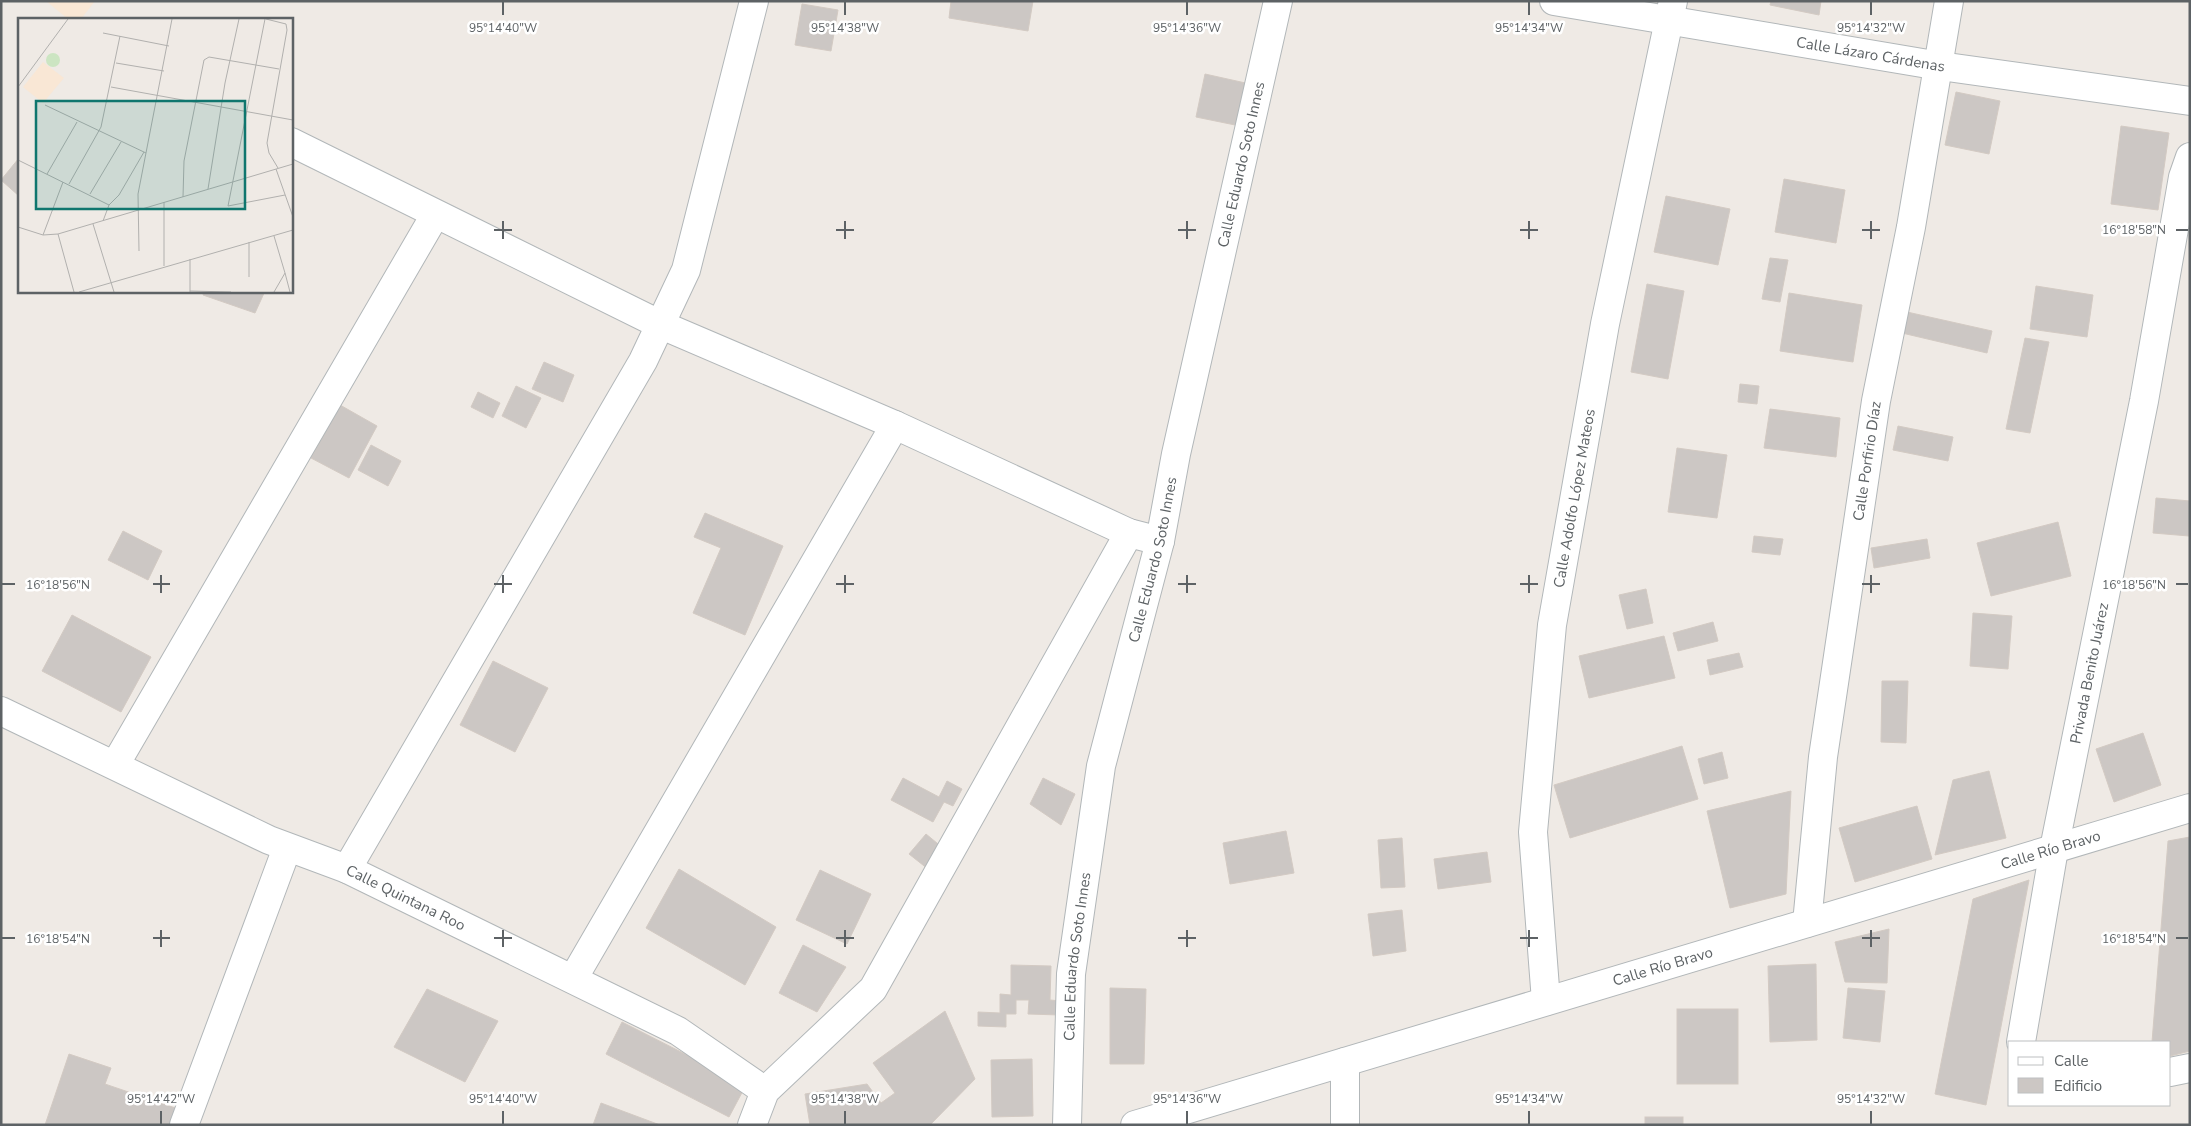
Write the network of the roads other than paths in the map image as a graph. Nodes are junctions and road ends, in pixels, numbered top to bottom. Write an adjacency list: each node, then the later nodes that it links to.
1 (754, 1): 11 (street)
2 (1278, 1): 14 (street, Calle Eduardo Soto Innes)
3 (1554, 1): 5 (street, Calle Lázaro Cárdenas)
4 (1949, 1): 6 (street, Calle Porfirio Díaz)
5 (1671, 10): 6 (street, Calle Lázaro Cárdenas); 23 (street, Calle Adolfo López Mateos)
6 (1940, 66): 7 (street, Calle Lázaro Cárdenas); 21 (street, Calle Porfirio Díaz)
7 (2190, 101)
8 (292, 143): 10 (street)
9 (2190, 157): 19 (street, Privada Benito Juárez)
10 (434, 215): 11 (street); 16 (street)
11 (659, 324): 12 (street); 20 (street)
12 (895, 424): 13 (street); 22 (street)
13 (1129, 533): 14 (street); 28 (street)
14 (1160, 541): 31 (street, Calle Eduardo Soto Innes)
15 (1, 711): 16 (street, Calle Quintana Roo)
16 (115, 765): 18 (street, Calle Quintana Roo)
17 (2190, 808): 19 (street, Calle Río Bravo)
18 (287, 848): 20 (street, Calle Quintana Roo); 29 (street)
19 (2054, 849): 21 (street, Calle Río Bravo); 24 (street, Privada Benito Juárez)
20 (346, 869): 22 (street, Calle Quintana Roo)
21 (1807, 923): 23 (street, Calle Río Bravo)
22 (573, 979): 28 (street, Calle Quintana Roo)
23 (1546, 1001): 25 (street, Calle Río Bravo)
24 (2021, 1041)
25 (1345, 1062): 32 (street, Calle Río Bravo); 33 (street)
26 (2190, 1068): 27 (street)
27 (2171, 1072)
28 (765, 1091): 30 (street)
29 (184, 1125)
30 (752, 1125)
31 (1067, 1125)
32 (1135, 1125)
33 (1345, 1125)

